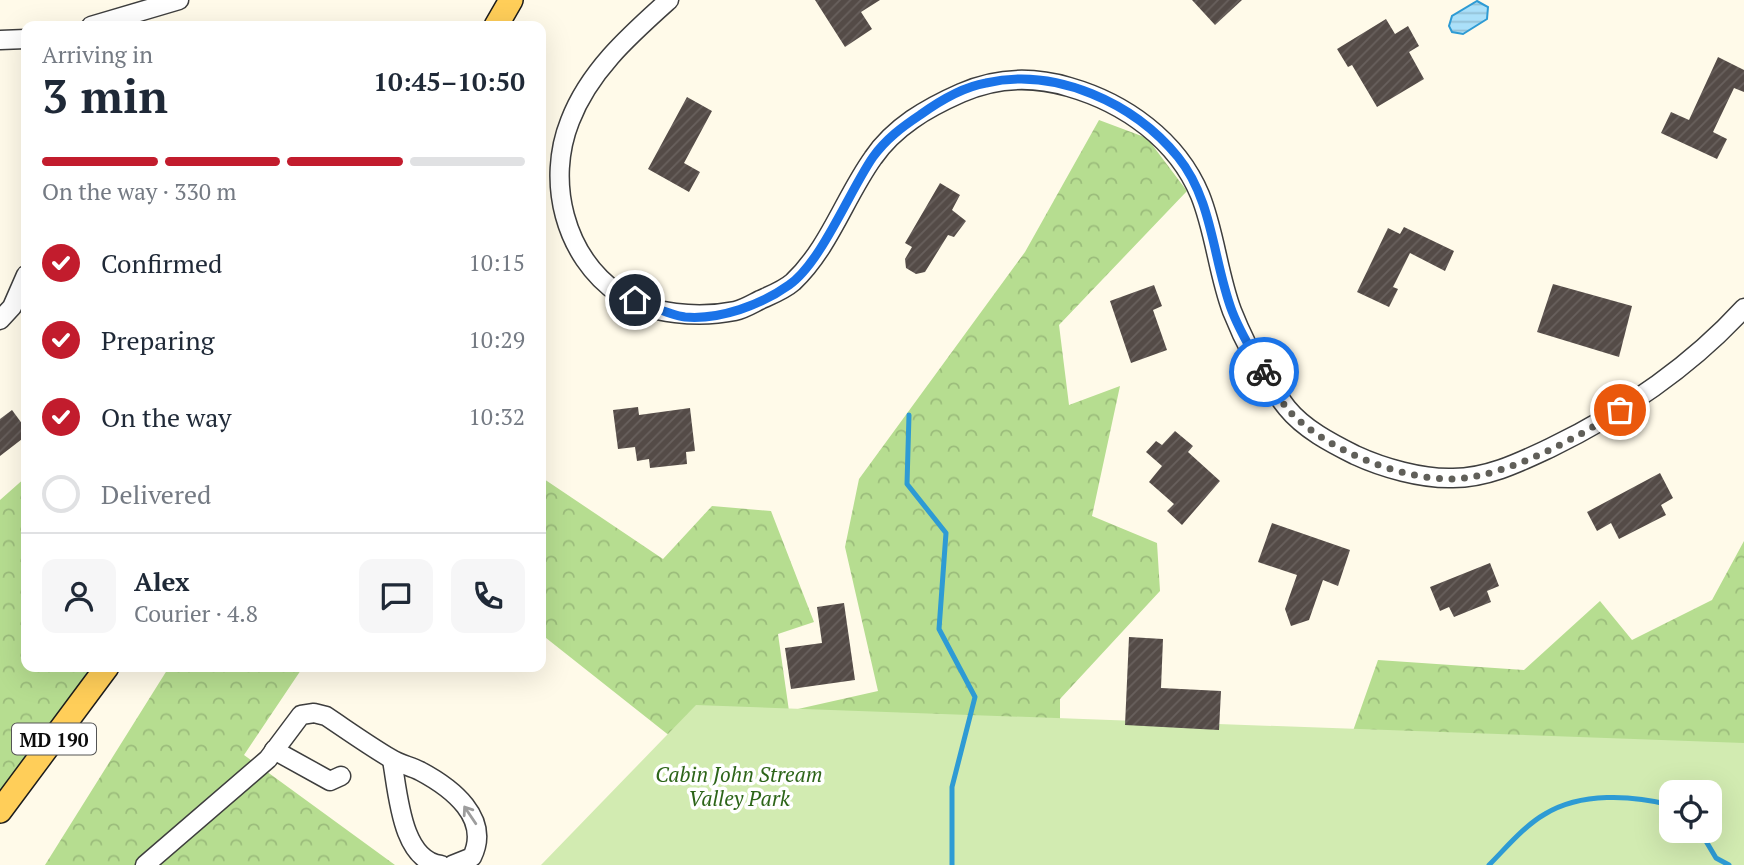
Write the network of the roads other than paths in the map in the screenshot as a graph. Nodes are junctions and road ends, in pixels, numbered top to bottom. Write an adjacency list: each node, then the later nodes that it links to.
1 (179, 0): 4 (street)
2 (511, 0): 5 (main road)
3 (669, 0): 9 (street)
4 (108, 21)
5 (499, 21)
6 (21, 39): 7 (street)
7 (0, 40)
8 (21, 286): 10 (street)
9 (1744, 308)
10 (0, 320)
11 (103, 672): 15 (main road, MD 190)
12 (274, 750): 13 (street); 14 (street); 16 (street)
13 (392, 760): 17 (street); 18 (street, one-way to 13)
14 (341, 776)
15 (0, 811)
16 (145, 865)
17 (441, 865)
18 (452, 865)

